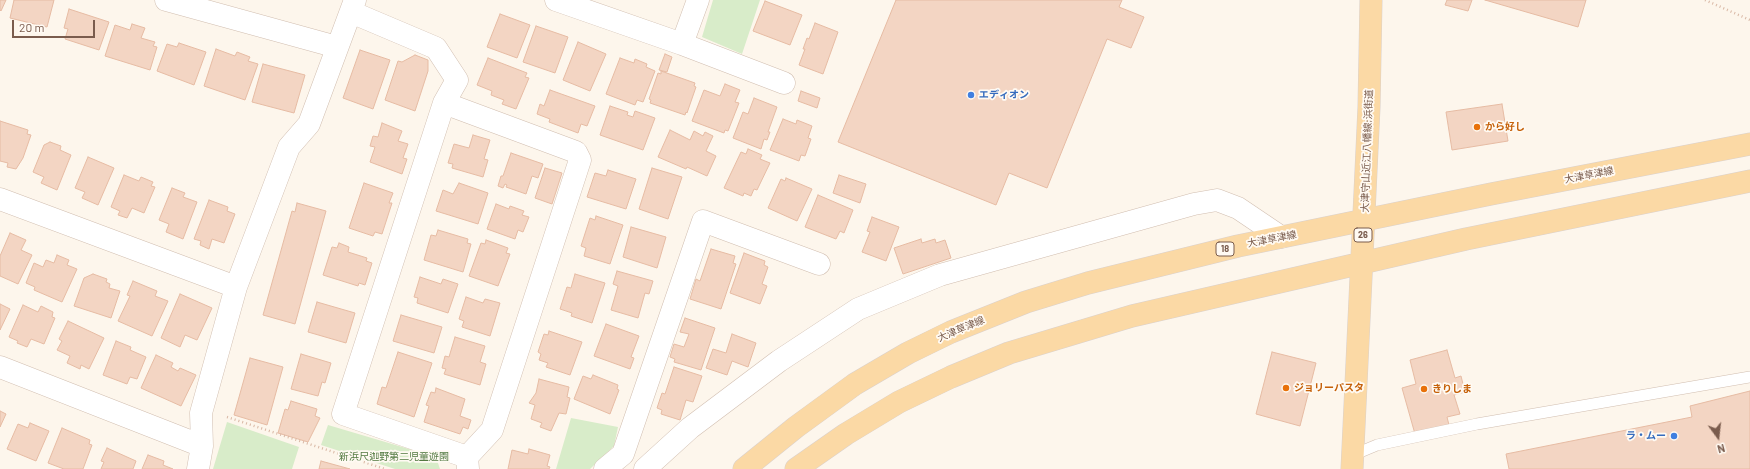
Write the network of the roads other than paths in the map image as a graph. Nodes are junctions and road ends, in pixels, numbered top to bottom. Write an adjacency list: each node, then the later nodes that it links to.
1 (166, 0): 7 (street)
2 (556, 0): 6 (street)
3 (698, 0): 6 (street)
4 (1371, 0): 13 (main road, 大津守山近江八幡線;浜街道 / 26)
5 (353, 6): 7 (street); 9 (street)
6 (682, 44): 8 (street)
7 (336, 48): 17 (street)
8 (784, 84)
9 (444, 103): 22 (street); 22 (street)
10 (1750, 144): 13 (main road, 大津草津線 / 18)
11 (1750, 181): 15 (main road)
12 (0, 199): 17 (street)
13 (1364, 220): 14 (main road, 大津草津線 / 18); 15 (main road, 大津守山近江八幡線;浜街道 / 26)
14 (1282, 237): 25 (street); 26 (main road, 大津草津線 / 18)
15 (1362, 263): 21 (main road, 大津守山近江八幡線;浜街道 / 26); 27 (main road)
16 (819, 264): 24 (street)
17 (236, 287): 20 (street)
18 (0, 367): 20 (street)
19 (1750, 376): 21 (lane)
20 (202, 446): 23 (street)
21 (1352, 462)
22 (467, 463)
23 (198, 469)
24 (605, 469)
25 (645, 469)
26 (744, 469)
27 (796, 469)

